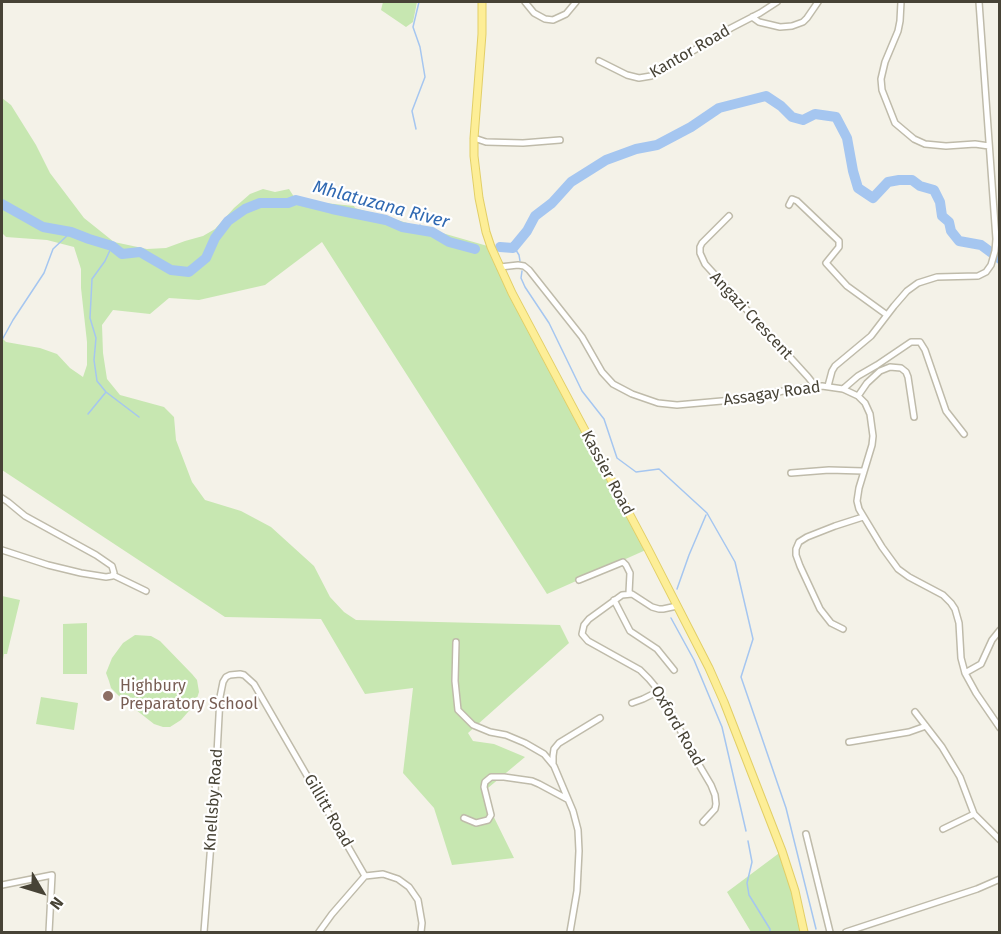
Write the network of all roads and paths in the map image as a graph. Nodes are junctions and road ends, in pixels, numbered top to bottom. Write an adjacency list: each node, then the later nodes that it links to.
1 (482, 2): 10 (main road, Kassier Road)
2 (525, 2): 3 (street)
3 (576, 2)
4 (777, 2): 8 (street, Kantor Road)
5 (818, 2): 8 (street)
6 (900, 2): 12 (street)
7 (979, 2): 12 (street)
8 (752, 17): 9 (street, Kantor Road)
9 (599, 61)
10 (474, 138): 11 (street); 17 (main road, Kassier Road)
11 (560, 140)
12 (989, 146): 14 (street)
13 (999, 177): 14 (street)
14 (992, 178): 18 (street)
15 (789, 205): 18 (street)
16 (729, 216): 19 (street, Angazi Crescent)
17 (500, 267): 19 (street, Assagay Road); 35 (main road, Kassier Road)
18 (887, 315): 20 (street)
19 (815, 386): 20 (street, Assagay Road)
20 (828, 386): 21 (street, Assagay Road)
21 (843, 389): 22 (street, Assagay Road); 24 (street)
22 (858, 396): 23 (street); 25 (street)
23 (914, 417)
24 (964, 434)
25 (863, 471): 26 (street); 28 (street)
26 (790, 472)
27 (2, 498): 30 (street)
28 (863, 516): 36 (street); 40 (street)
29 (2, 550): 30 (street)
30 (113, 575): 32 (street)
31 (579, 580): 33 (street)
32 (146, 591)
33 (629, 593): 34 (street, Oxford Road); 35 (street)
34 (614, 600): 39 (street); 42 (street, Oxford Road)
35 (677, 606): 67 (main road, Kassier Road)
36 (843, 629)
37 (999, 630): 40 (street)
38 (456, 642): 51 (street)
39 (675, 670)
40 (965, 673): 47 (street)
41 (234, 674): 59 (street, Gillitt Road); 63 (street, Knellsby Road)
42 (659, 691): 43 (street); 55 (street, Oxford Road)
43 (632, 703)
44 (915, 712): 48 (street)
45 (999, 715): 47 (street)
46 (600, 718): 51 (street)
47 (994, 720): 49 (street)
48 (926, 726): 50 (street); 53 (street)
49 (999, 728)
50 (849, 742)
51 (554, 766): 52 (street)
52 (568, 800): 54 (street); 66 (street)
53 (974, 814): 56 (street); 58 (street)
54 (464, 818)
55 (703, 822)
56 (944, 829)
57 (806, 834): 68 (street)
58 (999, 840)
59 (365, 876): 64 (street); 65 (street)
60 (999, 879): 69 (street)
61 (2, 885): 62 (street)
62 (49, 933)
63 (204, 933)
64 (319, 933)
65 (421, 933)
66 (570, 933)
67 (804, 933)
68 (830, 933)
69 (846, 933)

